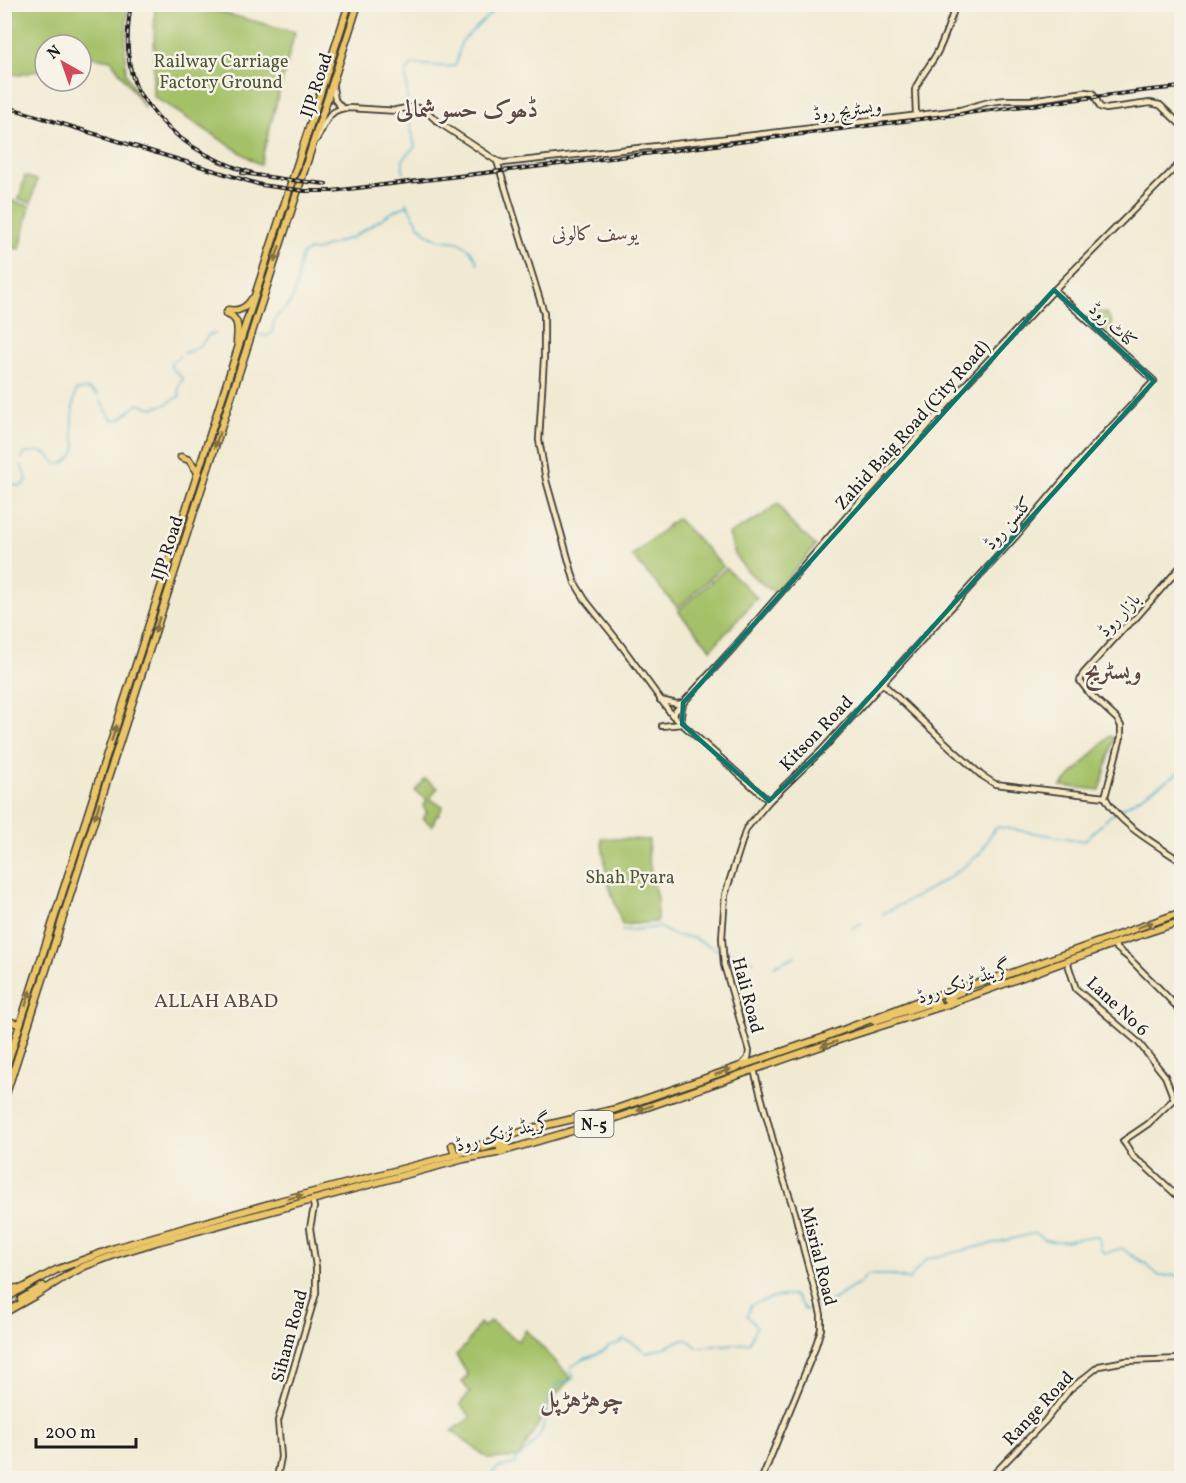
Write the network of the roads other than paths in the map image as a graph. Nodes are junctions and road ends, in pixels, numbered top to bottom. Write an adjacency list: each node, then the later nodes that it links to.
1 (348, 4): 12 (highway, IJP Road)
2 (358, 4): 4 (highway, IJP Road)
3 (956, 4): 6 (main road)
4 (334, 75): 5 (main road); 8 (highway, IJP Road)
5 (342, 108): 8 (main road); 9 (main road)
6 (916, 115): 7 (main road, ویسٹریج روڈ); 9 (main road, ویسٹریج روڈ)
7 (1182, 126)
8 (312, 148): 27 (highway, IJP Road, one-way to 27)
9 (497, 161): 19 (main road)
10 (1182, 161): 11 (main road, Zahid Baig Road (City Road))
11 (1054, 290): 14 (main road, کناٹ روڈ); 20 (main road, Zahid Baig Road (City Road))
12 (256, 294): 13 (highway, IJP Road); 13 (highway)
13 (237, 351): 16 (highway, IJP Road)
14 (1154, 381): 18 (main road, کٹسن روڈ)
15 (181, 457): 16 (highway)
16 (198, 472): 26 (highway, IJP Road, one-way to 16)
17 (1182, 565): 24 (main road, بازار روڈ)
18 (882, 683): 24 (main road); 25 (main road, Kitson Road)
19 (660, 699): 20 (main road); 21 (main road)
20 (683, 704): 21 (main road, Zahid Baig Road (City Road)); 22 (main road)
21 (672, 715): 22 (main road)
22 (682, 724): 23 (main road); 25 (main road)
23 (662, 726)
24 (1105, 797): 28 (main road)
25 (769, 801): 32 (main road, Kitson Road)
26 (76, 852): 27 (highway); 39 (highway, IJP Road, one-way to 26)
27 (84, 855): 50 (highway, IJP Road)
28 (1182, 862)
29 (1182, 912): 34 (highway, گرینڈ ٹرنک روڈ / N-5, one-way to 29)
30 (1182, 921): 31 (highway, گرینڈ ٹرنک روڈ / N-5)
31 (1113, 944): 33 (highway, گرینڈ ٹرنک روڈ / N-5); 37 (main road)
32 (722, 945): 43 (main road, Hali Road)
33 (1066, 961): 35 (highway, گرینڈ ٹرنک روڈ / N-5); 49 (main road, Lane No 6)
34 (1009, 974): 35 (highway); 40 (highway, گرینڈ ٹرنک روڈ / N-5)
35 (991, 988): 36 (highway, گرینڈ ٹرنک روڈ / N-5)
36 (922, 1012): 40 (highway); 46 (highway, گرینڈ ٹرنک روڈ / N-5, one-way to 46)
37 (1182, 1013)
38 (4, 1020): 39 (highway)
39 (19, 1024): 42 (highway, IJP Road)
40 (837, 1032): 44 (highway, گرینڈ ٹرنک روڈ / N-5)
41 (4, 1040): 42 (highway)
42 (13, 1047): 47 (highway, IJP Road)
43 (749, 1051): 44 (main road, Hali Road); 45 (main road, Hali Road)
44 (765, 1057): 45 (highway, گرینڈ ٹرنک روڈ / N-5)
45 (742, 1065): 51 (highway, گرینڈ ٹرنک روڈ / N-5, one-way to 45)
46 (754, 1070): 52 (highway, گرینڈ ٹرنک روڈ / N-5, one-way to 52); 68 (main road, Misrial Road)
47 (4, 1074)
48 (1182, 1091): 49 (main road)
49 (1174, 1099): 57 (main road)
50 (4, 1100)
51 (573, 1120): 52 (highway); 54 (highway, گرینڈ ٹرنک روڈ / N-5)
52 (578, 1128): 55 (highway, گرینڈ ٹرنک روڈ / N-5)
53 (452, 1145): 54 (highway)
54 (457, 1155): 55 (highway); 58 (highway, گرینڈ ٹرنک روڈ / N-5, one-way to 54)
55 (471, 1157): 56 (highway, گرینڈ ٹرنک روڈ / N-5)
56 (312, 1200): 58 (highway, گرینڈ ٹرنک روڈ / N-5); 67 (main road, Siham Road)
57 (1182, 1200)
58 (252, 1212): 59 (highway, گرینڈ ٹرنک روڈ / N-5)
59 (210, 1224): 60 (highway, گرینڈ ٹرنک روڈ / N-5); 61 (highway, گرینڈ ٹرنک روڈ / N-5)
60 (66, 1276): 63 (highway); 65 (highway, گرینڈ ٹرنک روڈ / N-5)
61 (21, 1288): 62 (highway); 64 (highway, گرینڈ ٹرنک روڈ / N-5)
62 (4, 1294)
63 (21, 1299)
64 (4, 1300)
65 (4, 1313)
66 (1182, 1359): 69 (main road, Range Road)
67 (277, 1479)
68 (762, 1479)
69 (990, 1479)

